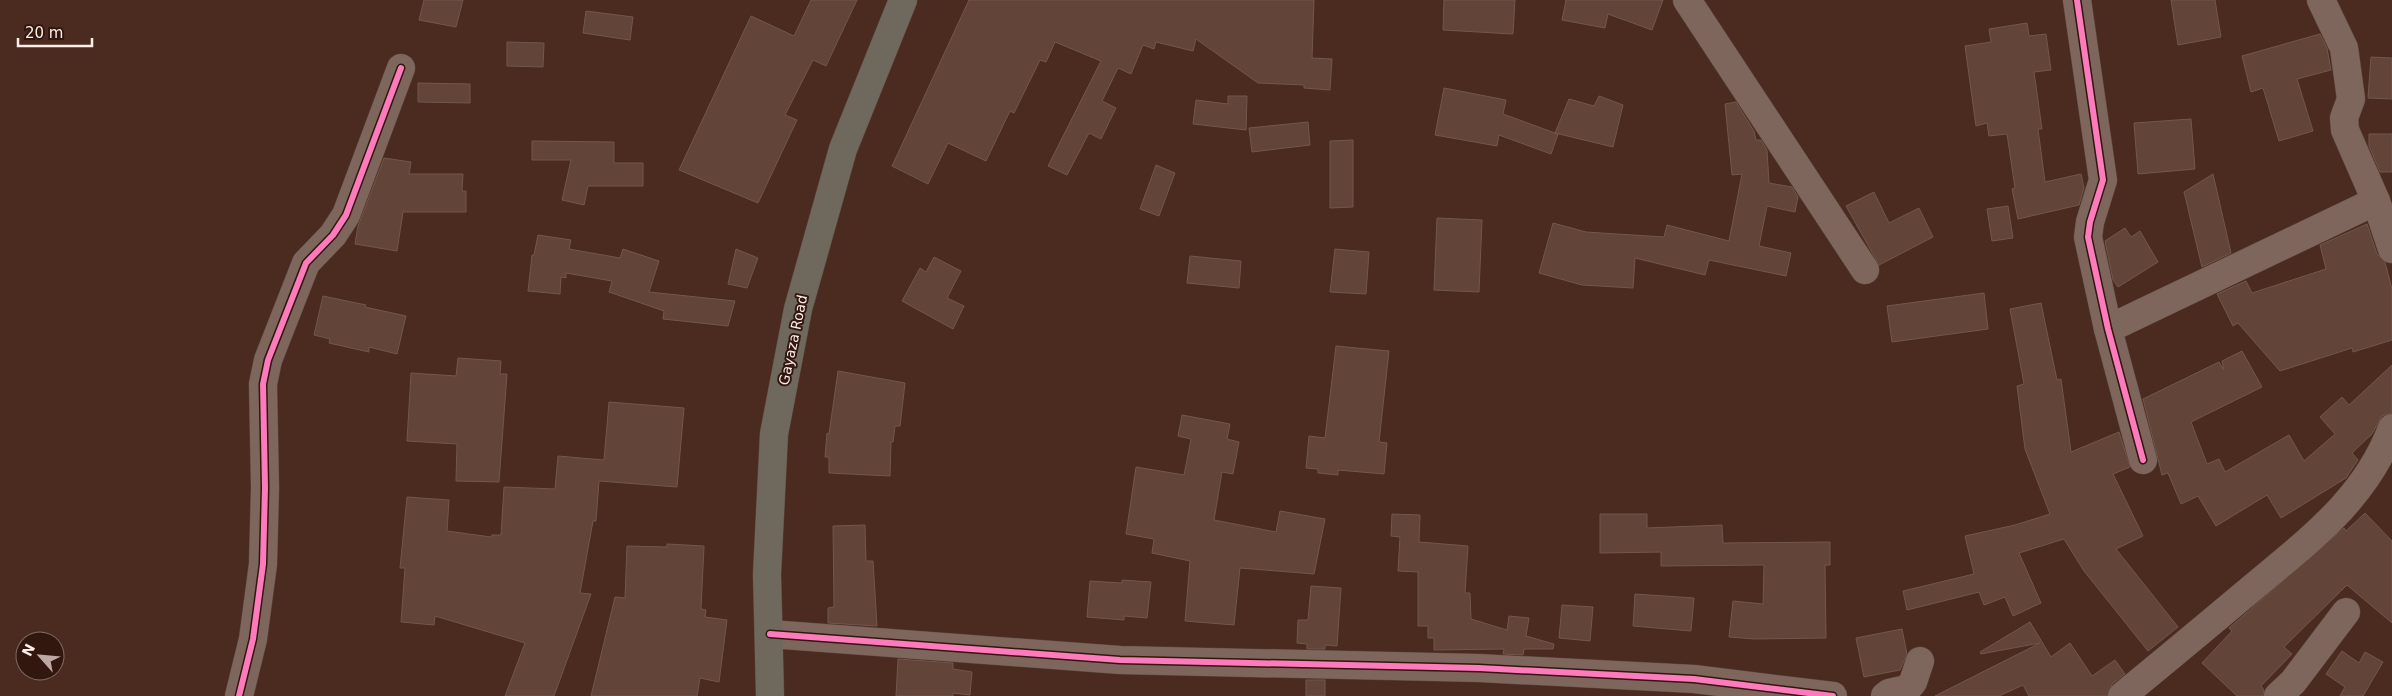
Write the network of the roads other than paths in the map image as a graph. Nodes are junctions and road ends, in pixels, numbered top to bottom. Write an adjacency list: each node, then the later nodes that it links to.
1 (903, 0): 13 (main road, Gayaza Road)
2 (1687, 0): 8 (street)
3 (2077, 0): 9 (street)
4 (2321, 0): 6 (street)
5 (401, 68): 15 (street)
6 (2376, 201): 7 (street); 9 (street)
7 (2392, 249)
8 (1865, 270)
9 (2108, 328): 11 (street)
10 (2392, 428): 19 (street)
11 (2143, 460)
12 (2346, 612): 20 (street)
13 (770, 634): 16 (main road, Gayaza Road); 17 (street)
14 (1920, 662): 18 (street)
15 (240, 696)
16 (770, 696)
17 (1833, 696)
18 (1885, 696)
19 (2122, 696)
20 (2278, 696)

